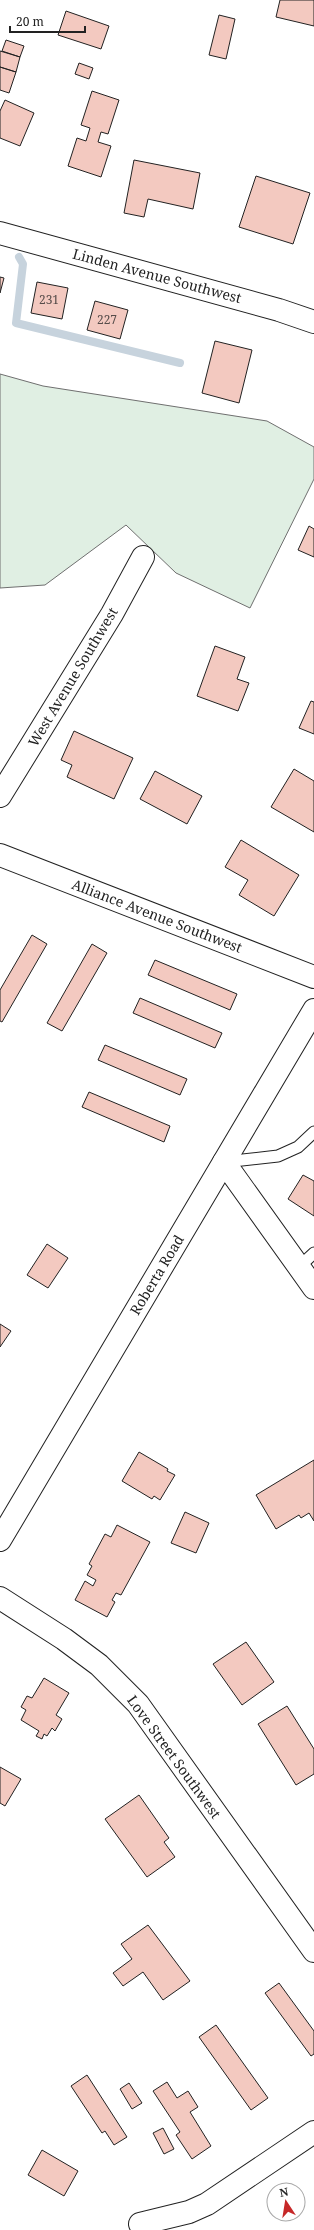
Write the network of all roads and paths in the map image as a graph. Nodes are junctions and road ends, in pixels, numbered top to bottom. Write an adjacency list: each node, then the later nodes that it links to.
1 (0, 233): 2 (street, Linden Avenue Southwest)
2 (314, 322)
3 (143, 557): 4 (street, West Avenue Southwest)
4 (0, 796)
5 (0, 855): 6 (street, Alliance Avenue Southwest)
6 (314, 977)
7 (314, 1010): 9 (street, Roberta Road)
8 (314, 1132): 9 (lane)
9 (224, 1162): 10 (street); 12 (street, Roberta Road)
10 (306, 1260): 11 (street)
11 (314, 1288)
12 (0, 1540)
13 (0, 1598): 14 (street, Love Street Southwest)
14 (314, 1951)
15 (314, 2132): 16 (street)
16 (140, 2224)

